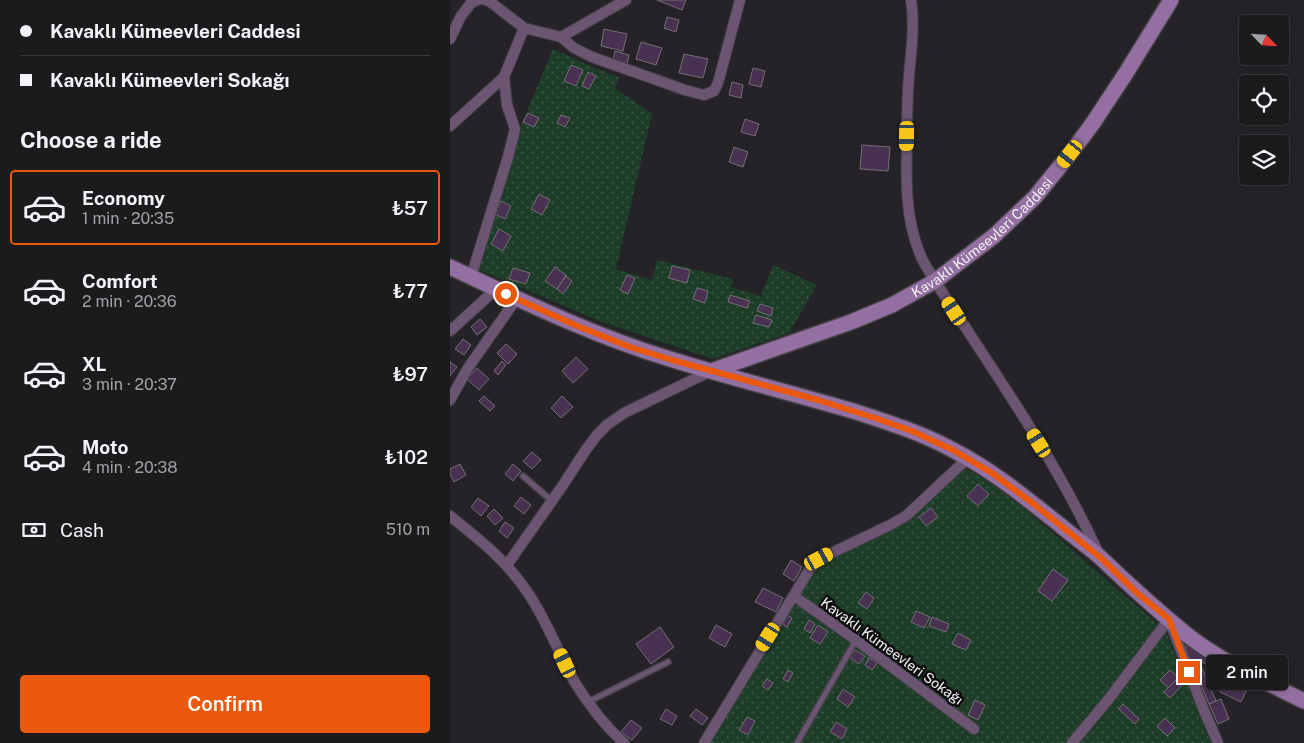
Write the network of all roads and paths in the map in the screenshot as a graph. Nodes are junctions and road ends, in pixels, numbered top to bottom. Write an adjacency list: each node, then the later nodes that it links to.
1 (478, 0): 9 (street)
2 (485, 0): 7 (street)
3 (626, 0): 8 (street)
4 (740, 0): 8 (street)
5 (911, 0): 14 (street)
6 (1170, 0): 14 (street, Kavaklı Kümeevleri Caddesi)
7 (524, 28): 8 (street); 10 (street)
8 (561, 37)
9 (450, 39)
10 (504, 77): 11 (street); 13 (street)
11 (450, 126)
12 (450, 267): 13 (street)
13 (471, 277): 15 (street)
14 (935, 281): 18 (street, Kavaklı Kümeevleri Caddesi); 24 (street)
15 (496, 289): 16 (street); 17 (street)
16 (516, 298): 18 (street); 19 (street)
17 (450, 331)
18 (711, 371): 20 (street); 22 (street)
19 (450, 400)
20 (968, 458): 24 (street); 26 (street)
21 (522, 476): 22 (lane)
22 (552, 501): 25 (street)
23 (450, 516): 25 (street)
24 (1101, 558): 27 (street)
25 (507, 565): 30 (street)
26 (794, 596): 28 (street, Kavaklı Kümeevleri Sokağı); 34 (street)
27 (1169, 619): 31 (street); 36 (street); 37 (street)
28 (856, 640): 32 (street, Kavaklı Kümeevleri Sokağı); 35 (lane)
29 (668, 662): 30 (lane)
30 (588, 702): 33 (street)
31 (1304, 702)
32 (974, 729)
33 (624, 743)
34 (704, 743)
35 (798, 743)
36 (1072, 743)
37 (1218, 743)

